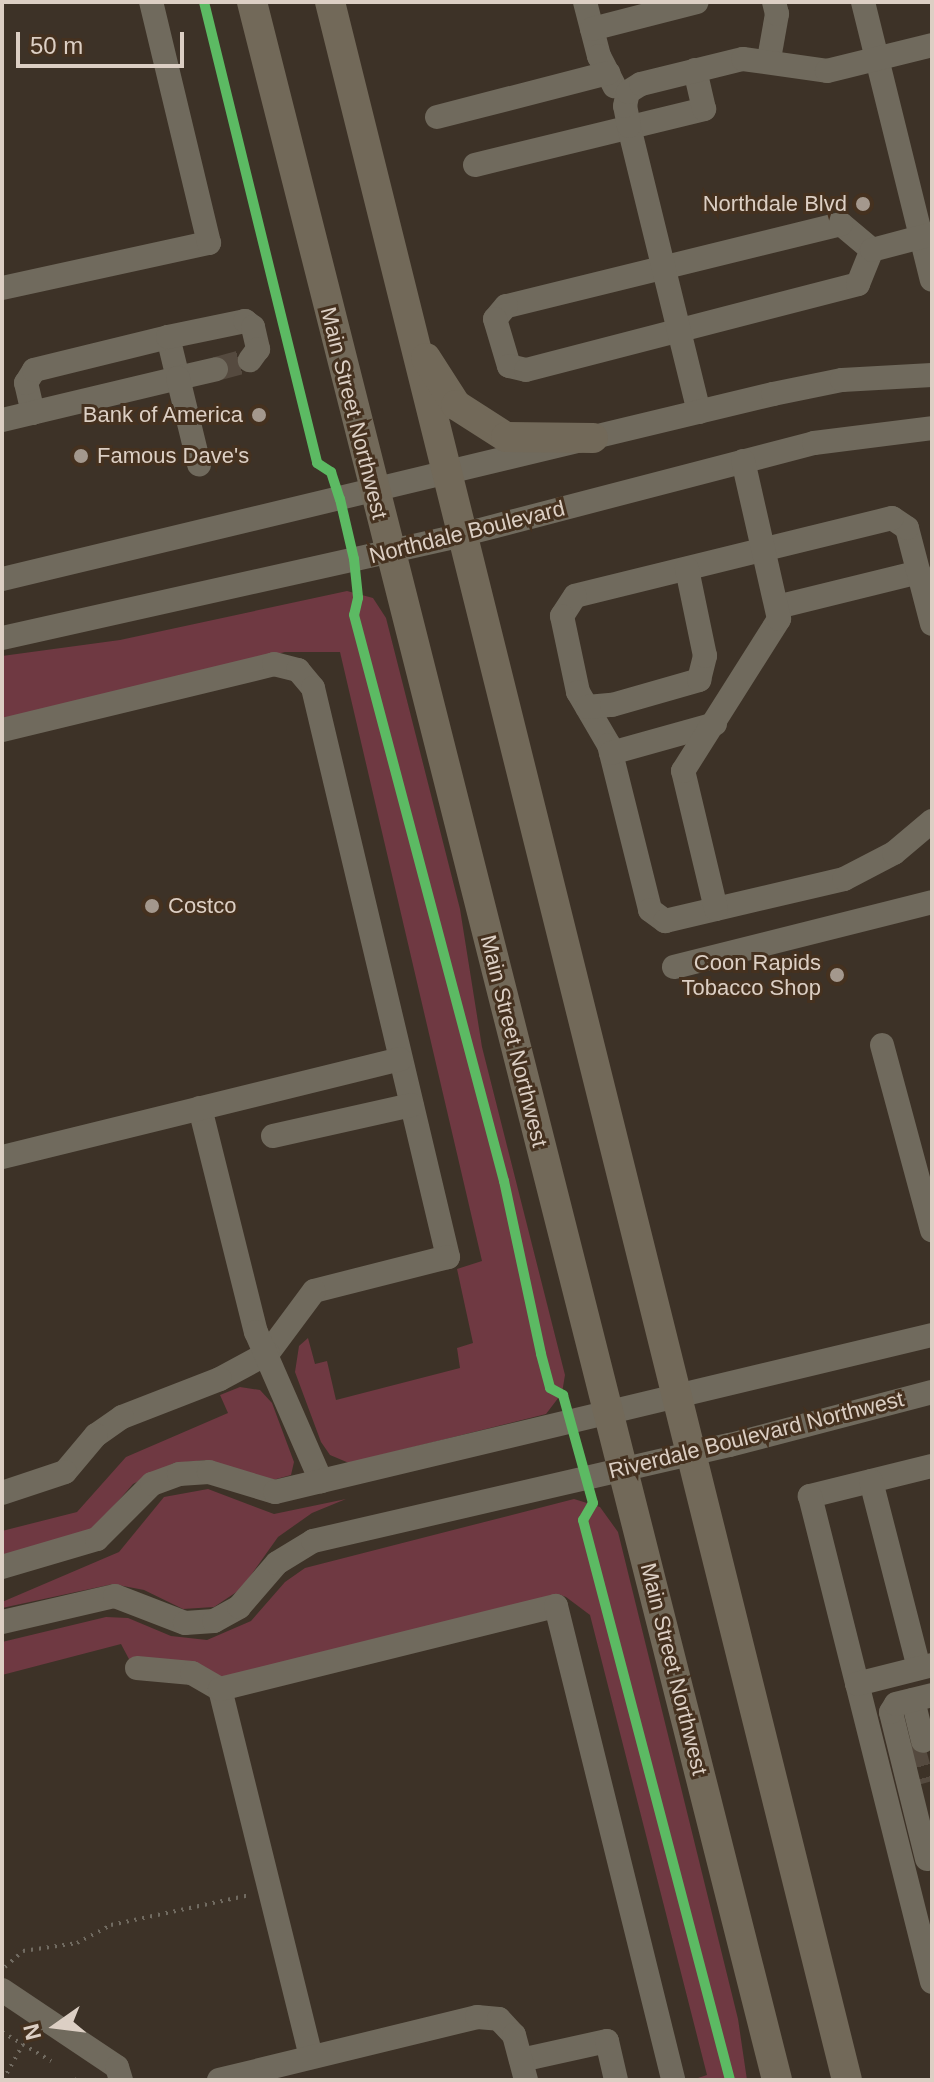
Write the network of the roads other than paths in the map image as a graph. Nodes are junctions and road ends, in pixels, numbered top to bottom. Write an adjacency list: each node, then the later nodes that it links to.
1 (151, 2): 21 (street)
2 (252, 2): 37 (main road, Main Street Northwest)
3 (330, 2): 24 (main road)
4 (585, 2): 8 (street)
5 (697, 2): 8 (street)
6 (774, 2): 11 (street)
7 (863, 2): 10 (street)
8 (592, 29): 13 (street)
9 (932, 45): 10 (street)
10 (878, 57): 11 (street); 17 (street)
11 (769, 59): 12 (street)
12 (695, 70): 14 (street); 14 (street)
13 (608, 73): 14 (street); 15 (street)
14 (627, 116): 16 (street); 19 (street)
15 (437, 117)
16 (475, 165)
17 (927, 235): 18 (street); 20 (street)
18 (872, 250): 19 (street); 22 (street)
19 (664, 266): 22 (street); 22 (street)
20 (932, 280)
21 (2, 288)
22 (679, 328): 29 (street)
23 (168, 337): 25 (street); 28 (street); 30 (street)
24 (413, 339): 33 (main road); 36 (main road)
25 (250, 360)
26 (216, 369): 28 (street)
27 (932, 375): 29 (street)
28 (178, 378): 30 (street); 35 (street)
29 (699, 412): 33 (street)
30 (33, 413): 31 (street)
31 (2, 420)
32 (932, 428): 34 (street, Northdale Boulevard)
33 (593, 438): 36 (street)
34 (743, 461): 38 (street, Northdale Boulevard); 39 (street)
35 (199, 464)
36 (446, 474): 37 (street); 38 (main road)
37 (374, 492): 40 (main road, Main Street Northwest); 43 (street)
38 (461, 535): 40 (street, Northdale Boulevard); 65 (main road)
39 (766, 549): 41 (street); 42 (street); 44 (street)
40 (388, 551): 46 (street, Northdale Boulevard); 66 (main road, Main Street Northwest)
41 (687, 569): 47 (street); 47 (street)
42 (919, 572): 44 (street); 45 (street)
43 (2, 579)
44 (777, 607): 48 (street)
45 (932, 624)
46 (2, 638)
47 (587, 707): 50 (street)
48 (715, 724): 50 (street); 53 (street)
49 (2, 730): 56 (street)
50 (611, 753): 53 (street)
51 (932, 821): 53 (street)
52 (932, 902): 54 (street)
53 (716, 909)
54 (674, 967)
55 (882, 1045): 61 (street)
56 (400, 1059): 57 (street); 58 (street)
57 (412, 1105): 59 (street); 63 (street)
58 (200, 1108): 60 (street); 63 (street)
59 (273, 1136)
60 (2, 1157)
61 (932, 1230)
62 (932, 1335): 65 (street)
63 (268, 1353): 70 (street); 72 (street)
64 (932, 1392): 67 (street, Riverdale Boulevard Northwest)
65 (674, 1393): 66 (street); 67 (main road)
66 (608, 1410): 69 (main road, Main Street Northwest); 70 (street)
67 (690, 1452): 69 (street, Riverdale Boulevard Northwest); 95 (main road)
68 (932, 1466): 71 (street)
69 (623, 1467): 74 (street, Riverdale Boulevard Northwest); 94 (main road, Main Street Northwest)
70 (321, 1481): 73 (street)
71 (871, 1481): 75 (street); 77 (street)
72 (2, 1493)
73 (2, 1567)
74 (2, 1622)
75 (925, 1666): 77 (street)
76 (137, 1668): 78 (street)
77 (857, 1684): 84 (street)
78 (220, 1689): 88 (street); 93 (street)
79 (920, 1698): 80 (street); 83 (street)
80 (923, 1740)
81 (923, 1783): 82 (street)
82 (932, 1820)
83 (929, 1858): 84 (street)
84 (903, 1865): 85 (street)
85 (920, 1886): 86 (street)
86 (932, 1982)
87 (2, 1990): 90 (street)
88 (311, 2057): 89 (street); 91 (street)
89 (523, 2070): 92 (street)
90 (121, 2080)
91 (219, 2080)
92 (616, 2080)
93 (673, 2080)
94 (777, 2080)
95 (847, 2080)

